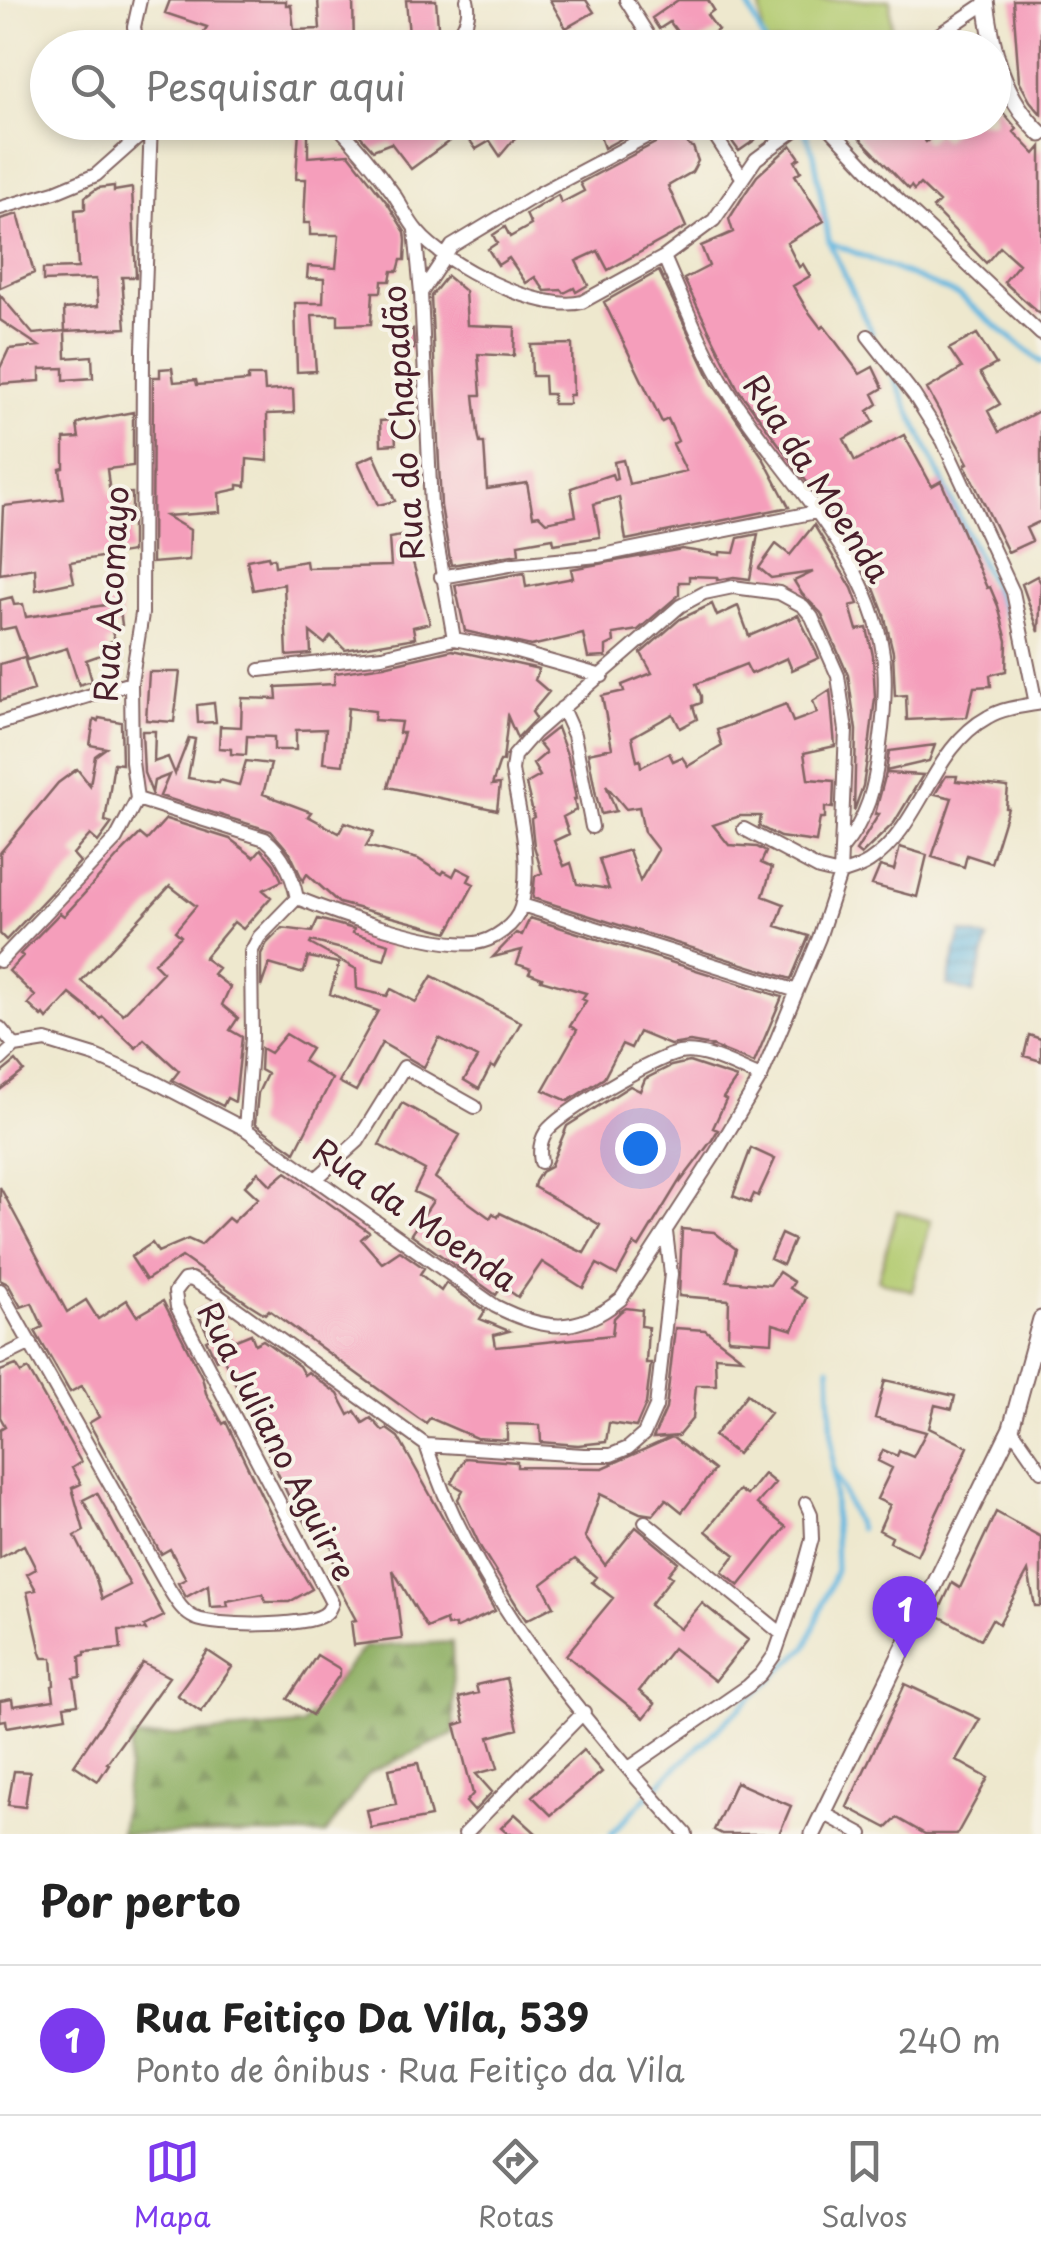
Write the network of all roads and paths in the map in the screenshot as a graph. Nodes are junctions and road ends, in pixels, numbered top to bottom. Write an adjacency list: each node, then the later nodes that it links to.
1 (140, 0): 5 (street)
2 (467, 0): 6 (street)
3 (626, 0): 7 (street)
4 (986, 2): 8 (street); 9 (street)
5 (135, 30)
6 (460, 30)
7 (645, 30)
8 (945, 30)
9 (991, 30)
10 (1011, 96): 11 (street)
11 (1041, 134)
12 (134, 140): 20 (street)
13 (149, 140): 32 (street, Rua Acomayo)
14 (351, 140): 21 (street)
15 (640, 140): 22 (street)
16 (718, 140): 19 (street)
17 (782, 140): 19 (street)
18 (841, 140): 25 (street)
19 (742, 177): 23 (street)
20 (0, 208)
21 (415, 230): 22 (street); 24 (street, Rua do Chapadão)
22 (444, 254): 23 (street); 24 (street)
23 (664, 257): 27 (street, Rua da Moenda)
24 (421, 293): 28 (street, Rua do Chapadão)
25 (1041, 334)
26 (868, 336): 33 (street)
27 (816, 512): 28 (street); 39 (street, Rua da Moenda)
28 (441, 577): 29 (street, Rua do Chapadão)
29 (454, 639): 30 (street); 31 (street)
30 (260, 670)
31 (602, 676): 34 (street, Rua da Moenda); 39 (street, Rua da Moenda)
32 (131, 683): 35 (street); 36 (street, Rua Acomayo)
33 (1039, 704): 40 (street)
34 (562, 708): 37 (street); 42 (street, Rua da Moenda)
35 (0, 723)
36 (137, 799): 41 (street); 43 (street)
37 (592, 827)
38 (744, 829): 40 (street)
39 (840, 850): 40 (street, Rua da Moenda)
40 (840, 874): 44 (street, Rua da Moenda)
41 (297, 898): 42 (street); 50 (street)
42 (522, 906): 44 (street)
43 (0, 961)
44 (797, 992): 48 (street, Rua da Moenda)
45 (0, 1028): 46 (street)
46 (16, 1046): 47 (street); 50 (street, Rua da Moenda)
47 (0, 1060)
48 (761, 1077): 51 (street); 53 (street, Rua da Moenda)
49 (474, 1107): 52 (street)
50 (245, 1130): 52 (street, Rua da Moenda)
51 (540, 1162)
52 (317, 1178): 53 (street, Rua da Moenda)
53 (666, 1232): 59 (street)
54 (0, 1290): 56 (street)
55 (1041, 1318): 58 (street)
56 (31, 1343): 57 (street); 59 (street, Rua Juliano Aguirre)
57 (0, 1358)
58 (1011, 1428): 60 (street); 66 (street)
59 (426, 1444): 64 (street)
60 (1041, 1471)
61 (806, 1503): 63 (street)
62 (645, 1522): 63 (street)
63 (782, 1634): 65 (street)
64 (584, 1712): 65 (street); 68 (street)
65 (629, 1768): 67 (street)
66 (824, 1812): 69 (street); 70 (street)
67 (682, 1833)
68 (466, 1834)
69 (813, 1834)
70 (862, 1834)

